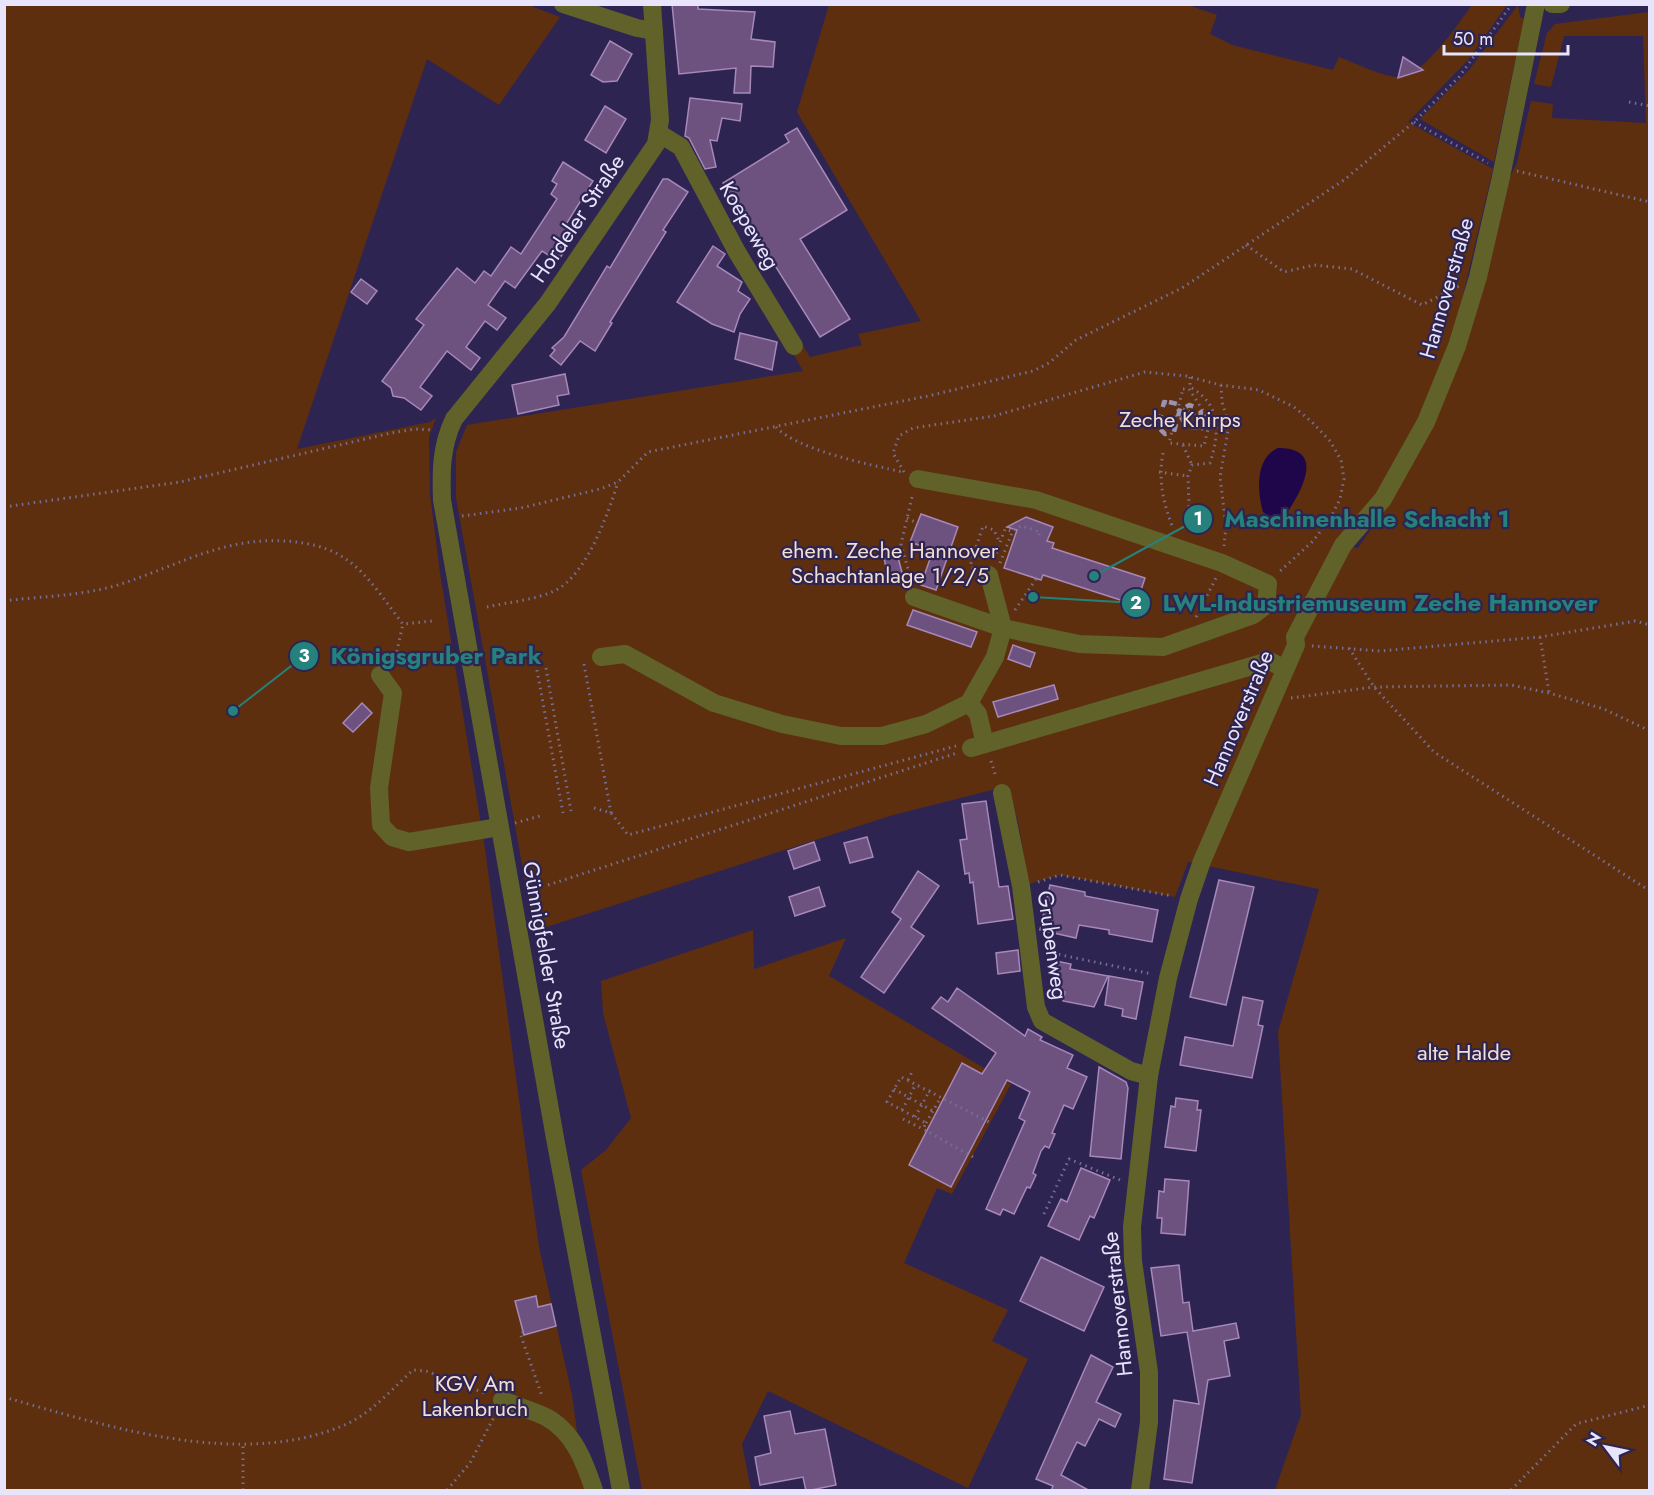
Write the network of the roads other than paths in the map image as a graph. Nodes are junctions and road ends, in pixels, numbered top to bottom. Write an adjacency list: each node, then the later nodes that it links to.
1 (563, 4): 6 (street)
2 (652, 4): 6 (street)
3 (1536, 4): 15 (street, Hannoverstraße)
4 (1552, 4): 5 (street)
5 (1561, 4)
6 (654, 31): 7 (street)
7 (660, 134): 8 (street, Koepeweg); 9 (street, Hordeler Straße)
8 (794, 346)
9 (450, 428): 19 (street, Günnigfelder Straße)
10 (910, 476): 13 (street)
11 (994, 570): 13 (street)
12 (912, 589): 13 (street)
13 (1003, 628): 17 (street)
14 (592, 659): 17 (street)
15 (1284, 668): 17 (street); 20 (street, Hannoverstraße)
16 (380, 675): 19 (street)
17 (969, 703)
18 (1002, 793): 20 (street, Grubenweg)
19 (499, 827): 23 (street, Günnigfelder Straße)
20 (1149, 1076): 24 (street, Hannoverstraße)
21 (502, 1400): 22 (street)
22 (594, 1491)
23 (621, 1491)
24 (1140, 1491)

